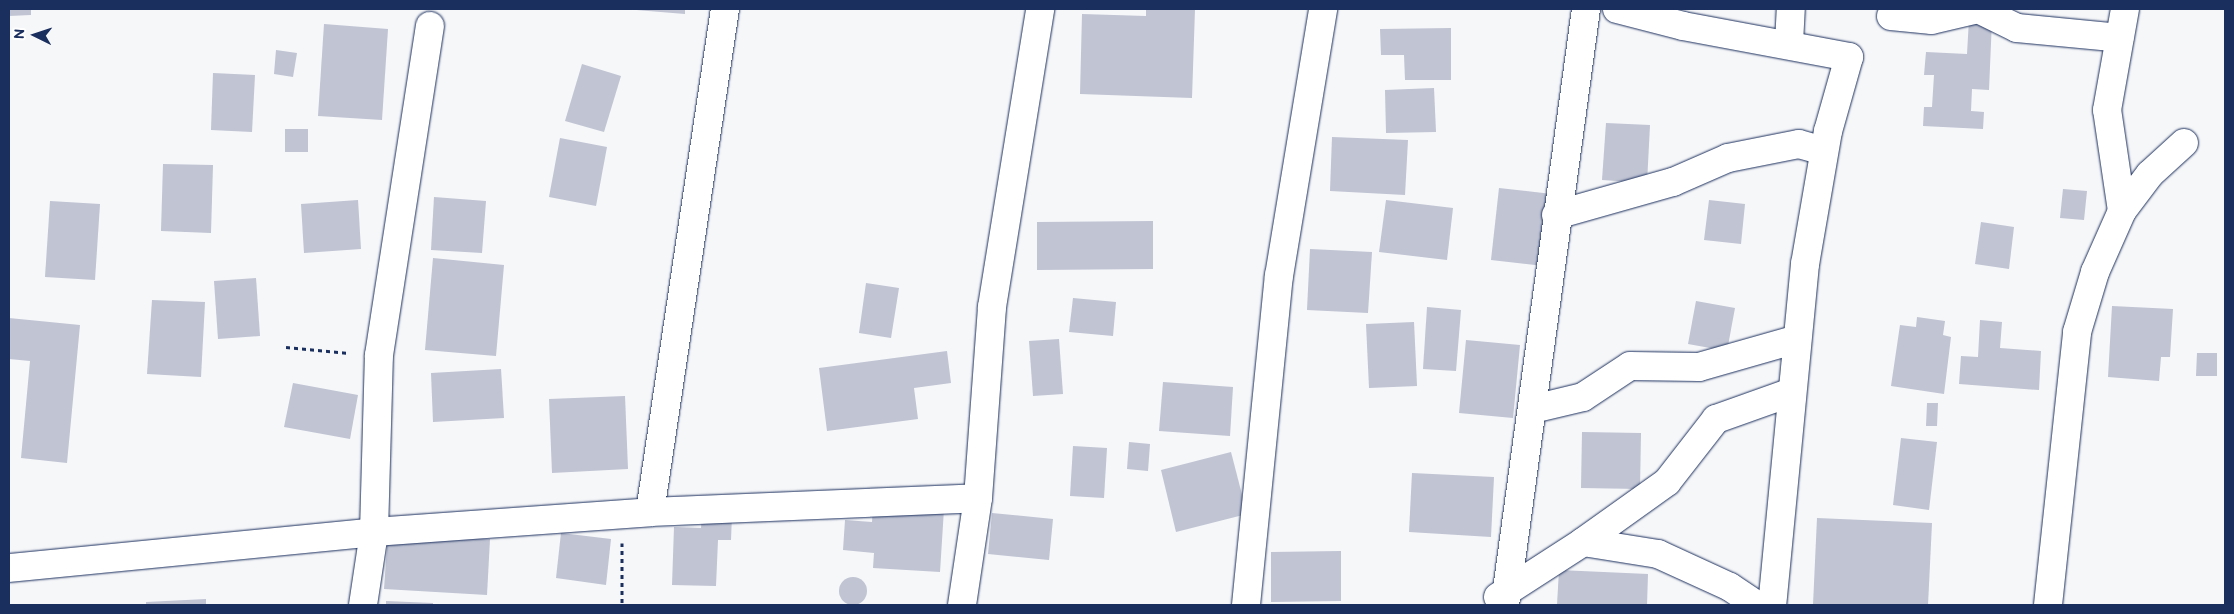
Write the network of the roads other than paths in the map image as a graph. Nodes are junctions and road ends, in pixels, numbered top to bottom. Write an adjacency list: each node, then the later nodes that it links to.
1 (725, 9): 21 (street)
2 (1040, 9): 20 (street)
3 (1323, 9): 28 (street)
4 (1586, 9): 16 (street)
5 (1617, 9): 12 (street)
6 (1791, 9): 12 (street)
7 (1978, 9): 9 (street); 11 (street)
8 (2126, 9): 11 (street)
9 (1891, 16)
10 (430, 26): 22 (street)
11 (2120, 38): 15 (street)
12 (1789, 43): 14 (street)
13 (2184, 143): 15 (street)
14 (1824, 151): 16 (street); 17 (street)
15 (2122, 211): 31 (street)
16 (1556, 215): 19 (street)
17 (1794, 340): 18 (street); 19 (street)
18 (1790, 393): 23 (street); 30 (street)
19 (1532, 409): 25 (street)
20 (978, 498): 21 (street); 27 (street)
21 (650, 512): 22 (street)
22 (374, 532): 24 (street); 26 (street)
23 (1583, 542): 25 (street); 29 (street)
24 (9, 568)
25 (1500, 600)
26 (363, 605)
27 (962, 605)
28 (1246, 605)
29 (1756, 605)
30 (1772, 605)
31 (2048, 605)

